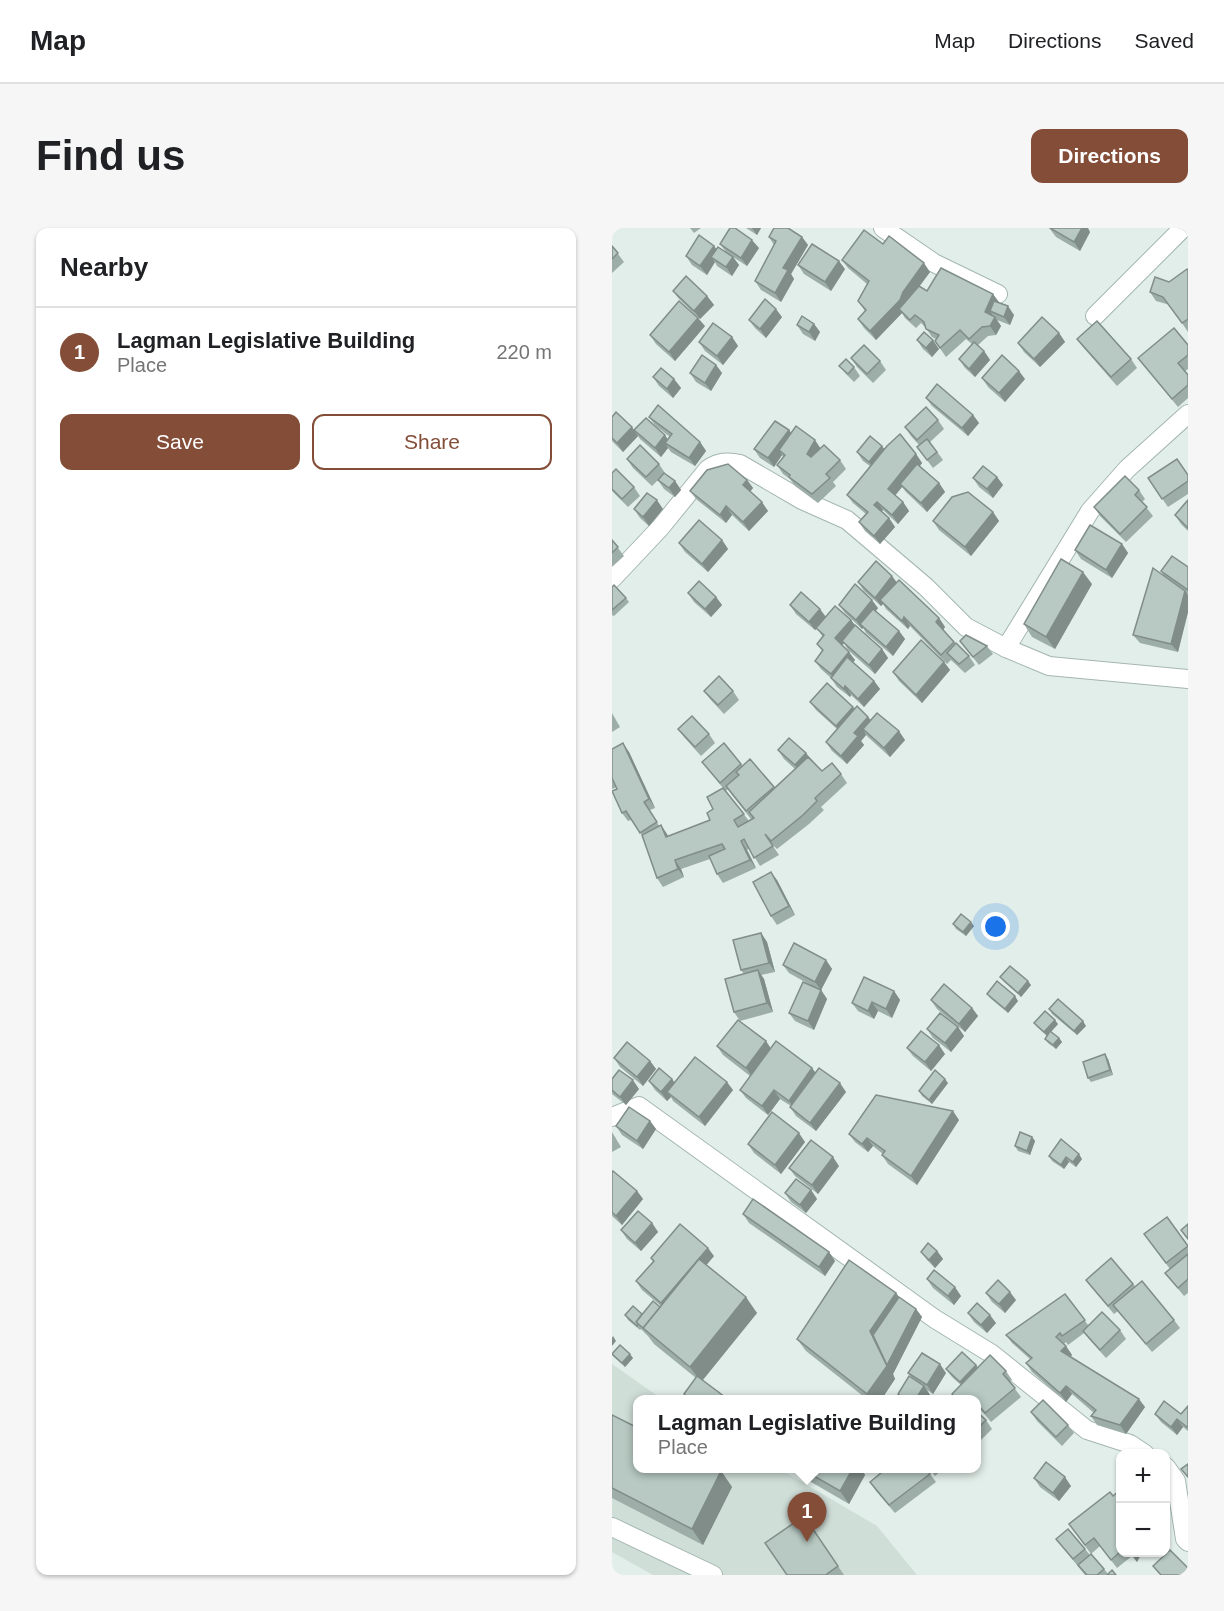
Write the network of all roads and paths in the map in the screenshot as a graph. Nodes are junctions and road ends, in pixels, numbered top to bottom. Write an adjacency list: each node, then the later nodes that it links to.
1 (883, 228): 3 (street)
2 (1182, 233): 4 (street)
3 (998, 294)
4 (1095, 316)
5 (1188, 414): 7 (street)
6 (612, 579): 7 (street)
7 (1006, 648): 8 (street)
8 (1188, 679)
9 (612, 1117): 10 (street)
10 (1138, 1449)
11 (1170, 1473): 13 (street)
12 (612, 1527): 14 (street)
13 (1188, 1542)
14 (712, 1575)

